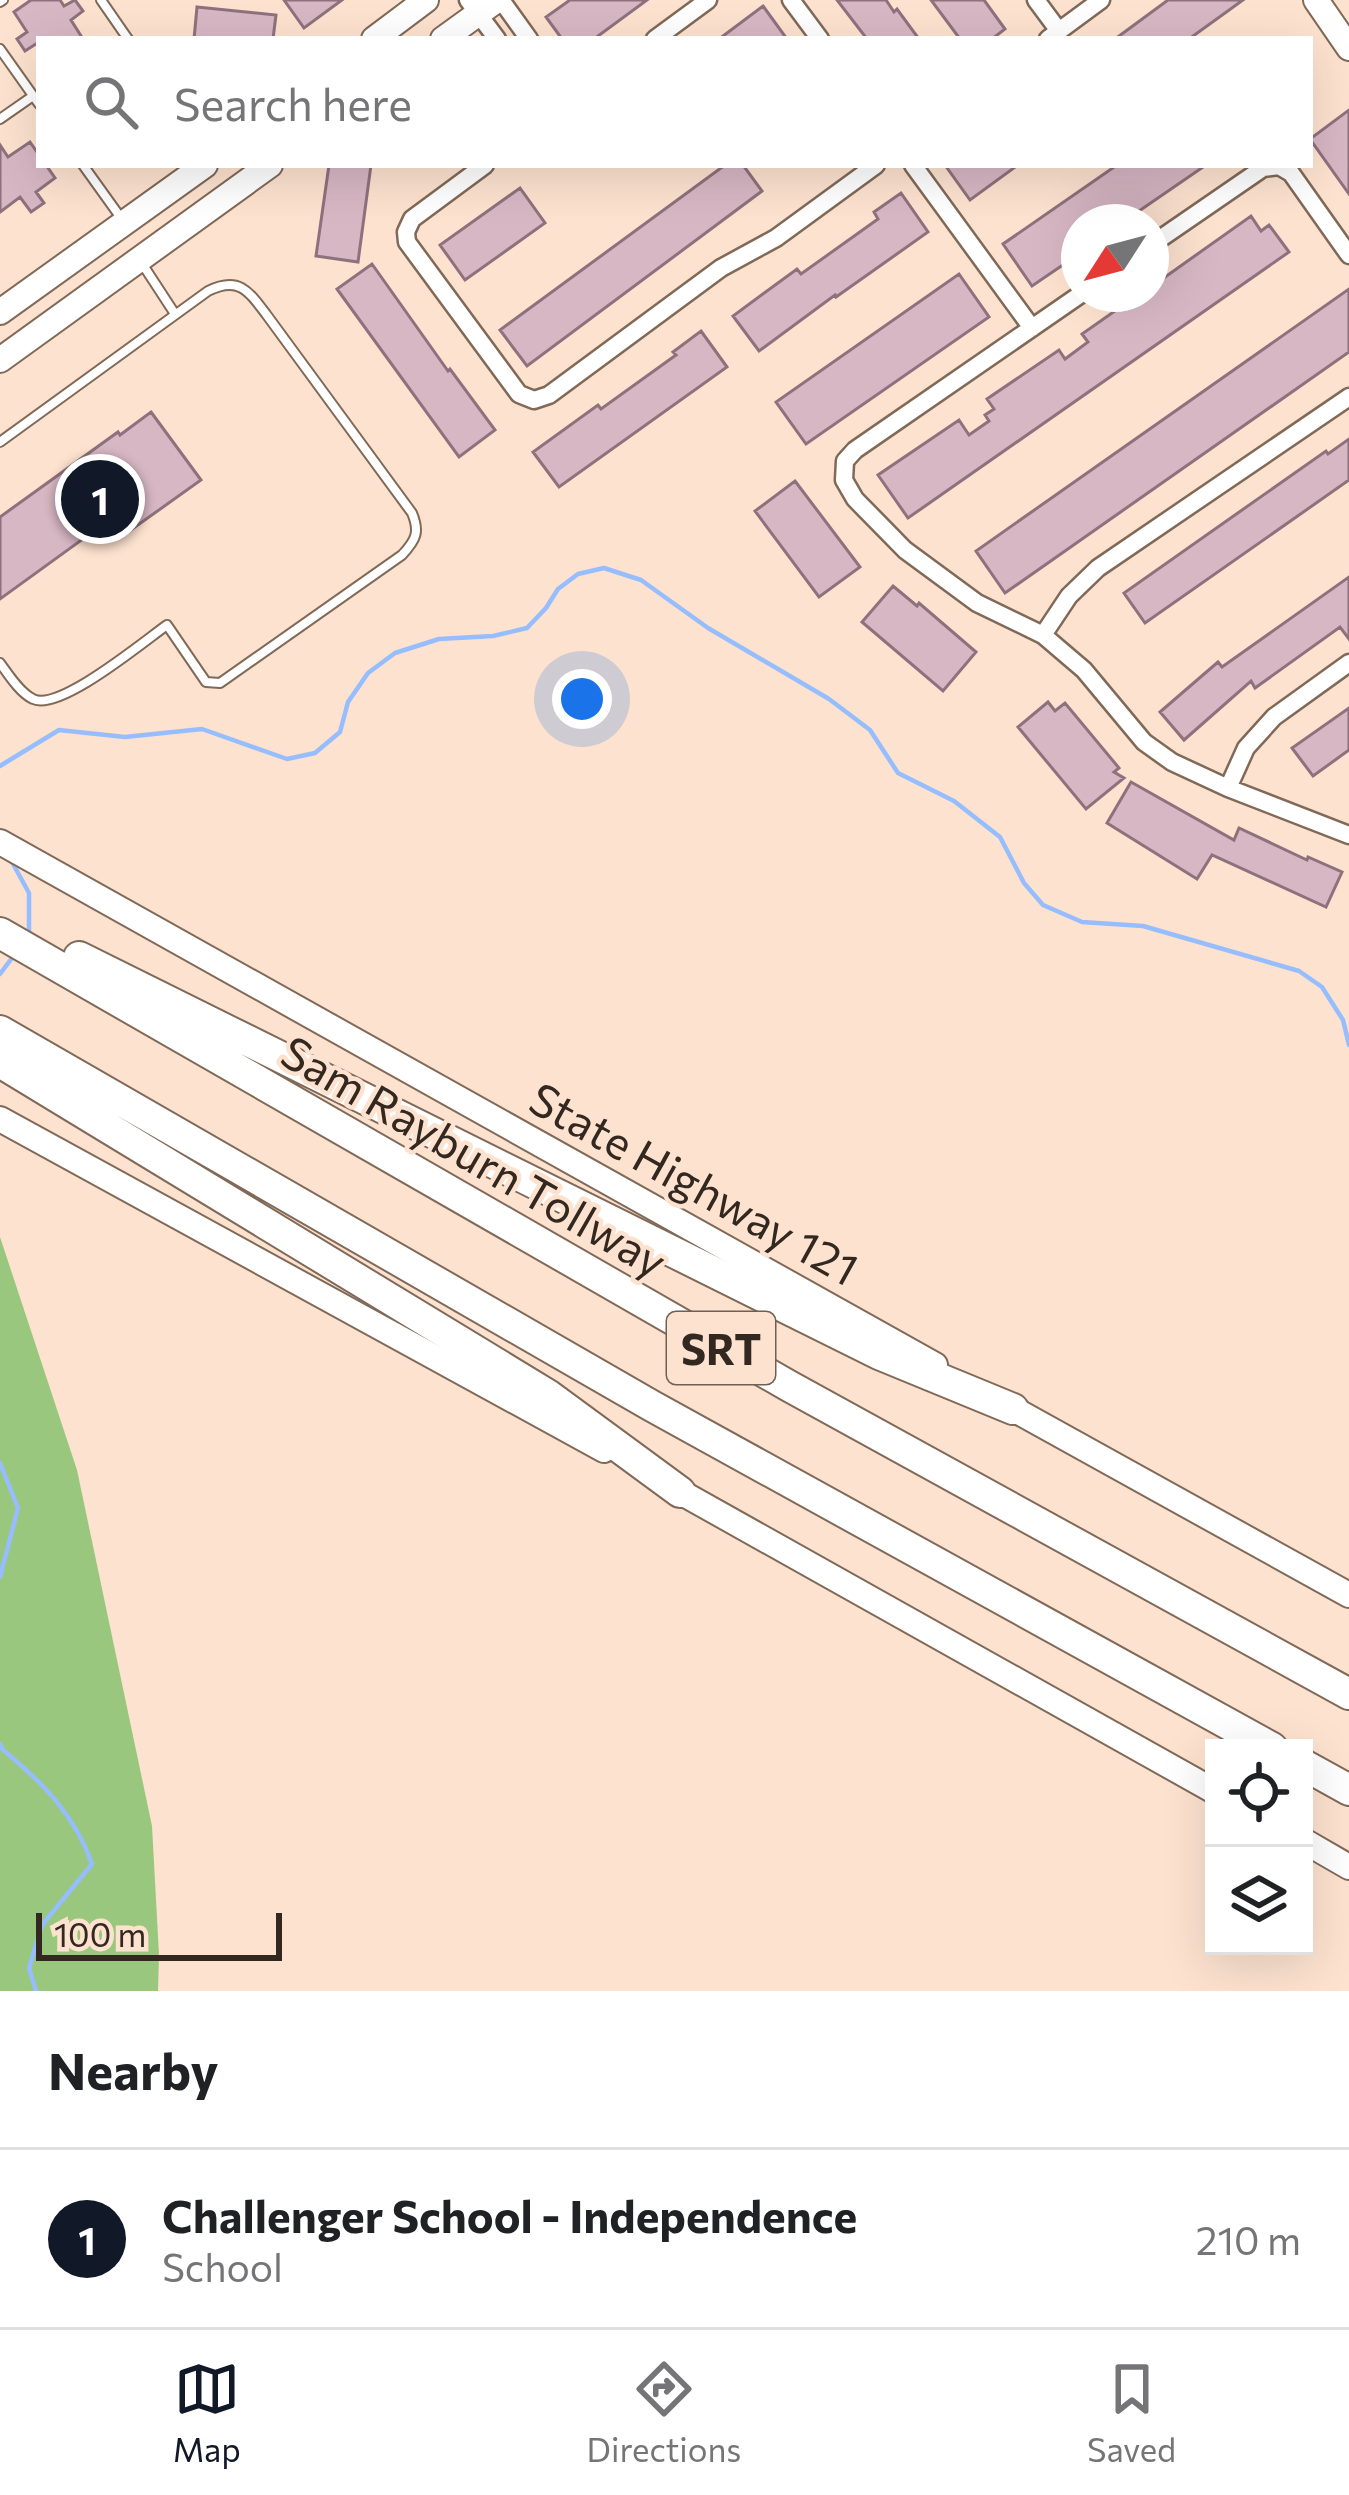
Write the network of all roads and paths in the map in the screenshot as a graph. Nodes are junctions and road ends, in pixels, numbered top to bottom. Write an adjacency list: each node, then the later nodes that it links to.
1 (100, 0): 10 (lane)
2 (426, 0): 11 (main road)
3 (708, 0): 15 (street)
4 (791, 0): 16 (street)
5 (1036, 0): 9 (street)
6 (1101, 0): 9 (street)
7 (1316, 0): 17 (main road)
8 (486, 3): 12 (main road); 13 (street); 14 (street)
9 (1053, 35)
10 (126, 36)
11 (378, 36)
12 (447, 36)
13 (496, 36)
14 (525, 36)
15 (659, 36)
16 (818, 36)
17 (1349, 48)
18 (0, 49): 19 (lane)
19 (36, 100): 20 (lane)
20 (0, 119)
21 (85, 168): 29 (lane)
22 (201, 168): 29 (main road)
23 (480, 168): 24 (street)
24 (872, 168)
25 (915, 168): 36 (street)
26 (1263, 168): 30 (street)
27 (1282, 168): 31 (street)
28 (242, 173): 32 (main road)
29 (126, 224): 34 (main road)
30 (1169, 233)
31 (1349, 255)
32 (140, 260): 35 (lane); 37 (main road)
33 (1061, 308): 36 (street)
34 (0, 312)
35 (175, 314): 39 (lane); 41 (lane)
36 (1032, 328): 40 (street)
37 (0, 360)
38 (1349, 397): 40 (street)
39 (0, 442)
40 (1043, 635): 43 (street)
41 (0, 663)
42 (1349, 663): 43 (street)
43 (1228, 788): 44 (street)
44 (1349, 835)
45 (0, 842): 52 (main road, State Highway 121)
46 (0, 931): 47 (highway)
47 (107, 981): 52 (highway); 55 (highway, Sam Rayburn Tollway / SRT)
48 (0, 1031): 50 (highway, SRT)
49 (0, 1062): 50 (highway)
50 (51, 1077): 53 (highway); 56 (highway, SRT)
51 (0, 1119): 53 (main road)
52 (1013, 1409): 54 (main road, State Highway 121)
53 (680, 1492): 58 (main road)
54 (1349, 1595)
55 (1349, 1694)
56 (1256, 1739)
57 (1313, 1770): 59 (highway)
58 (1205, 1786)
59 (1349, 1790)
60 (1313, 1846): 61 (main road)
61 (1349, 1867)

